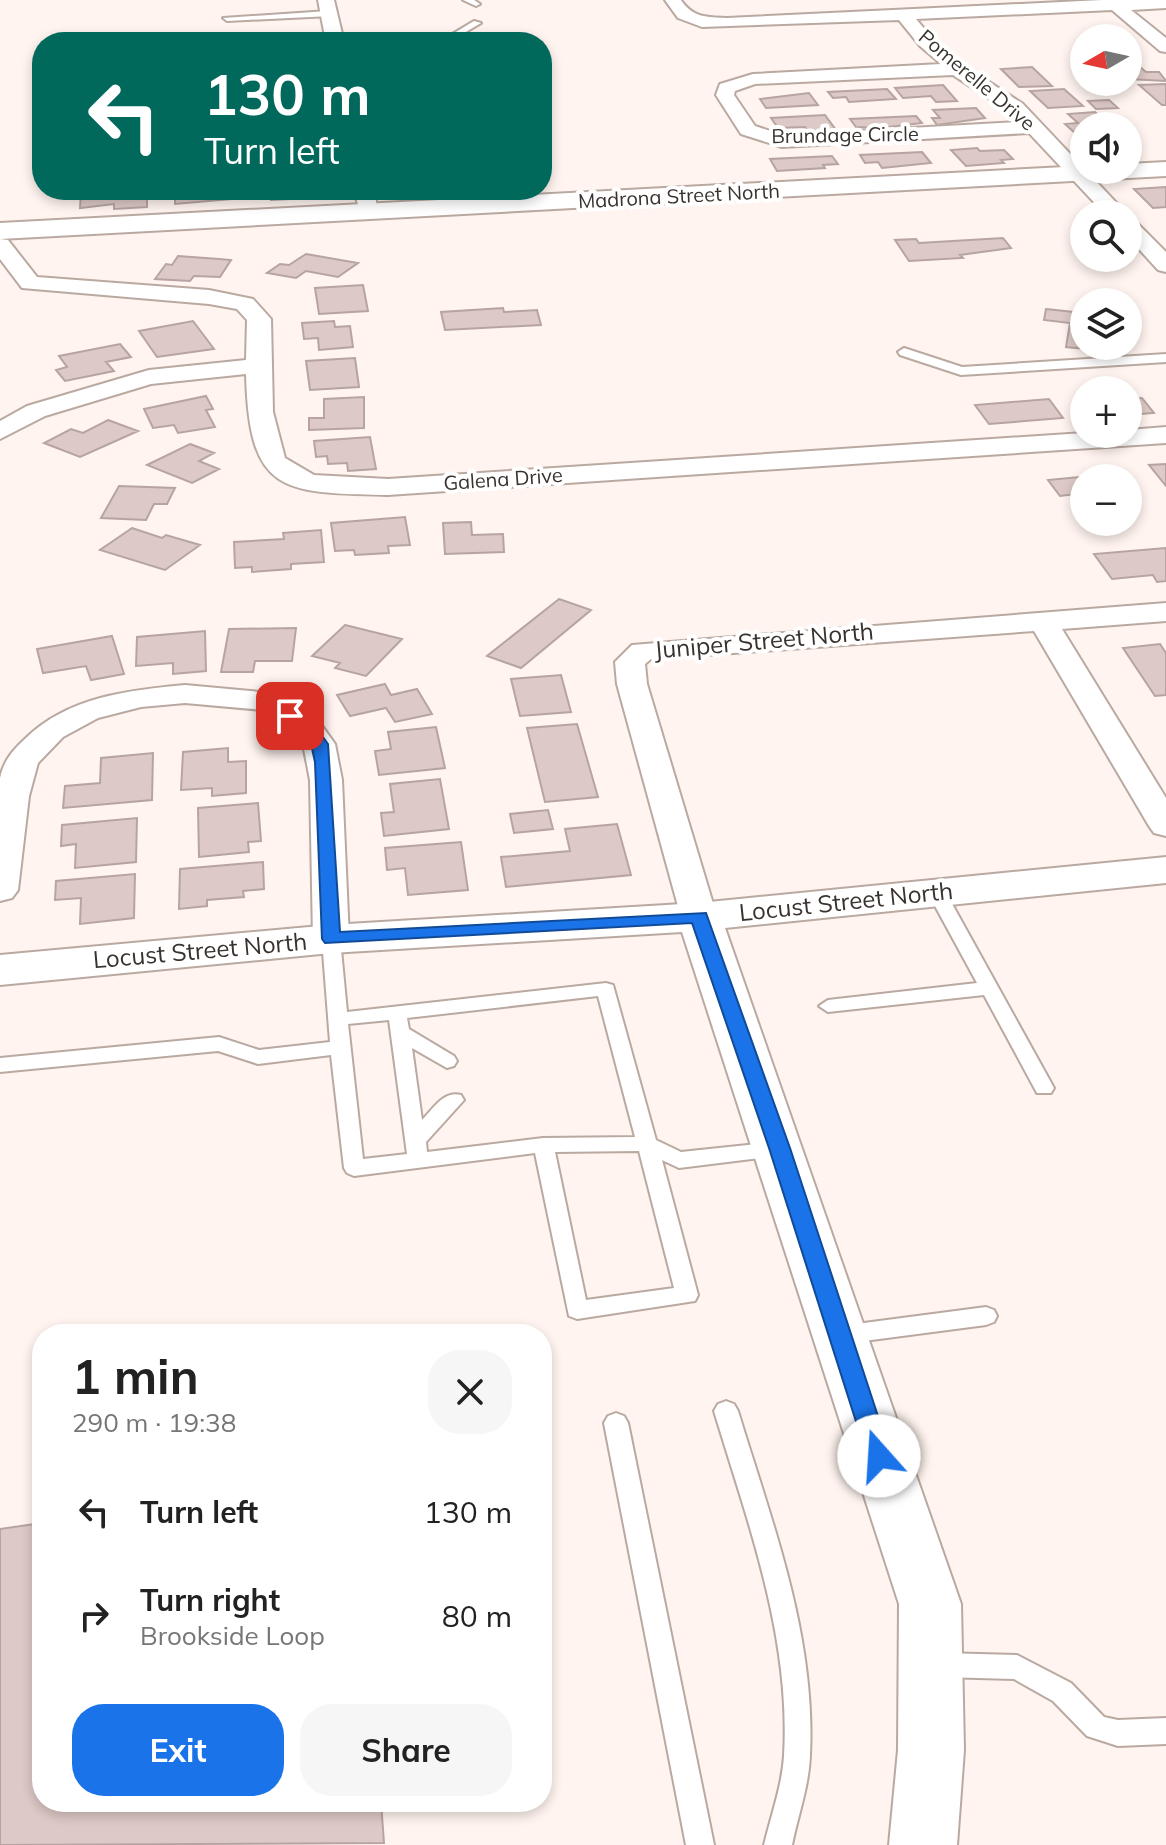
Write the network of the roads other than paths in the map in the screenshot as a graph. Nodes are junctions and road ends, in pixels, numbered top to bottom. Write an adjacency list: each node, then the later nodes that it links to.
1 (673, 0): 5 (street)
2 (1112, 3): 3 (street); 5 (street); 10 (street)
3 (1166, 3)
4 (327, 7): 6 (lane); 8 (street)
5 (904, 15): 11 (street, Pomerelle Drive)
6 (227, 18)
7 (477, 23): 9 (lane)
8 (333, 32)
9 (461, 32)
10 (1166, 47)
11 (957, 69): 12 (street, Pomerelle Drive); 12 (street, Brundage Circle)
12 (1034, 127): 13 (street, Pomerelle Drive)
13 (1070, 165)
14 (1166, 169): 15 (street, Madrona Street North)
15 (1142, 170)
16 (1070, 174): 18 (street, Madrona Street North)
17 (1088, 184): 20 (street, Pomerelle Drive)
18 (552, 194)
19 (392, 200): 21 (street, Madrona Street North)
20 (1104, 200)
21 (366, 201): 22 (street, Madrona Street North)
22 (0, 231)
23 (1142, 240): 25 (street)
24 (0, 245): 26 (street)
25 (1166, 265)
26 (30, 283): 27 (street, Galena Drive); 30 (street, Galena Drive)
27 (0, 291)
28 (904, 352): 29 (lane)
29 (1166, 358)
30 (258, 366): 31 (street); 32 (street, Galena Drive)
31 (0, 431)
32 (1166, 435)
33 (1166, 612): 34 (street, Juniper Street North)
34 (1042, 620): 35 (street); 39 (street, Juniper Street North)
35 (1166, 826)
36 (1166, 870): 38 (street, Locust Street North)
37 (0, 890): 40 (street)
38 (937, 893): 39 (street, Locust Street North); 42 (lane)
39 (699, 917): 40 (street, Locust Street North); 53 (street)
40 (331, 939): 41 (street, Locust Street North); 44 (lane)
41 (0, 970)
42 (989, 988): 43 (lane); 49 (lane)
43 (828, 1006)
44 (338, 1019): 45 (lane); 46 (lane)
45 (399, 1022): 47 (lane); 51 (lane); 54 (lane)
46 (340, 1047): 48 (lane); 54 (lane)
47 (447, 1061)
48 (0, 1065)
49 (1044, 1088)
50 (454, 1100): 54 (lane)
51 (647, 1144): 52 (lane); 52 (lane); 53 (lane)
52 (543, 1145): 54 (lane)
53 (779, 1148): 56 (street)
54 (417, 1150)
55 (986, 1316): 56 (lane)
56 (838, 1335): 59 (street)
57 (726, 1411): 62 (lane)
58 (616, 1423): 61 (lane)
59 (930, 1665): 60 (lane); 63 (street)
60 (1166, 1731)
61 (700, 1845)
62 (778, 1845)
63 (923, 1845)

